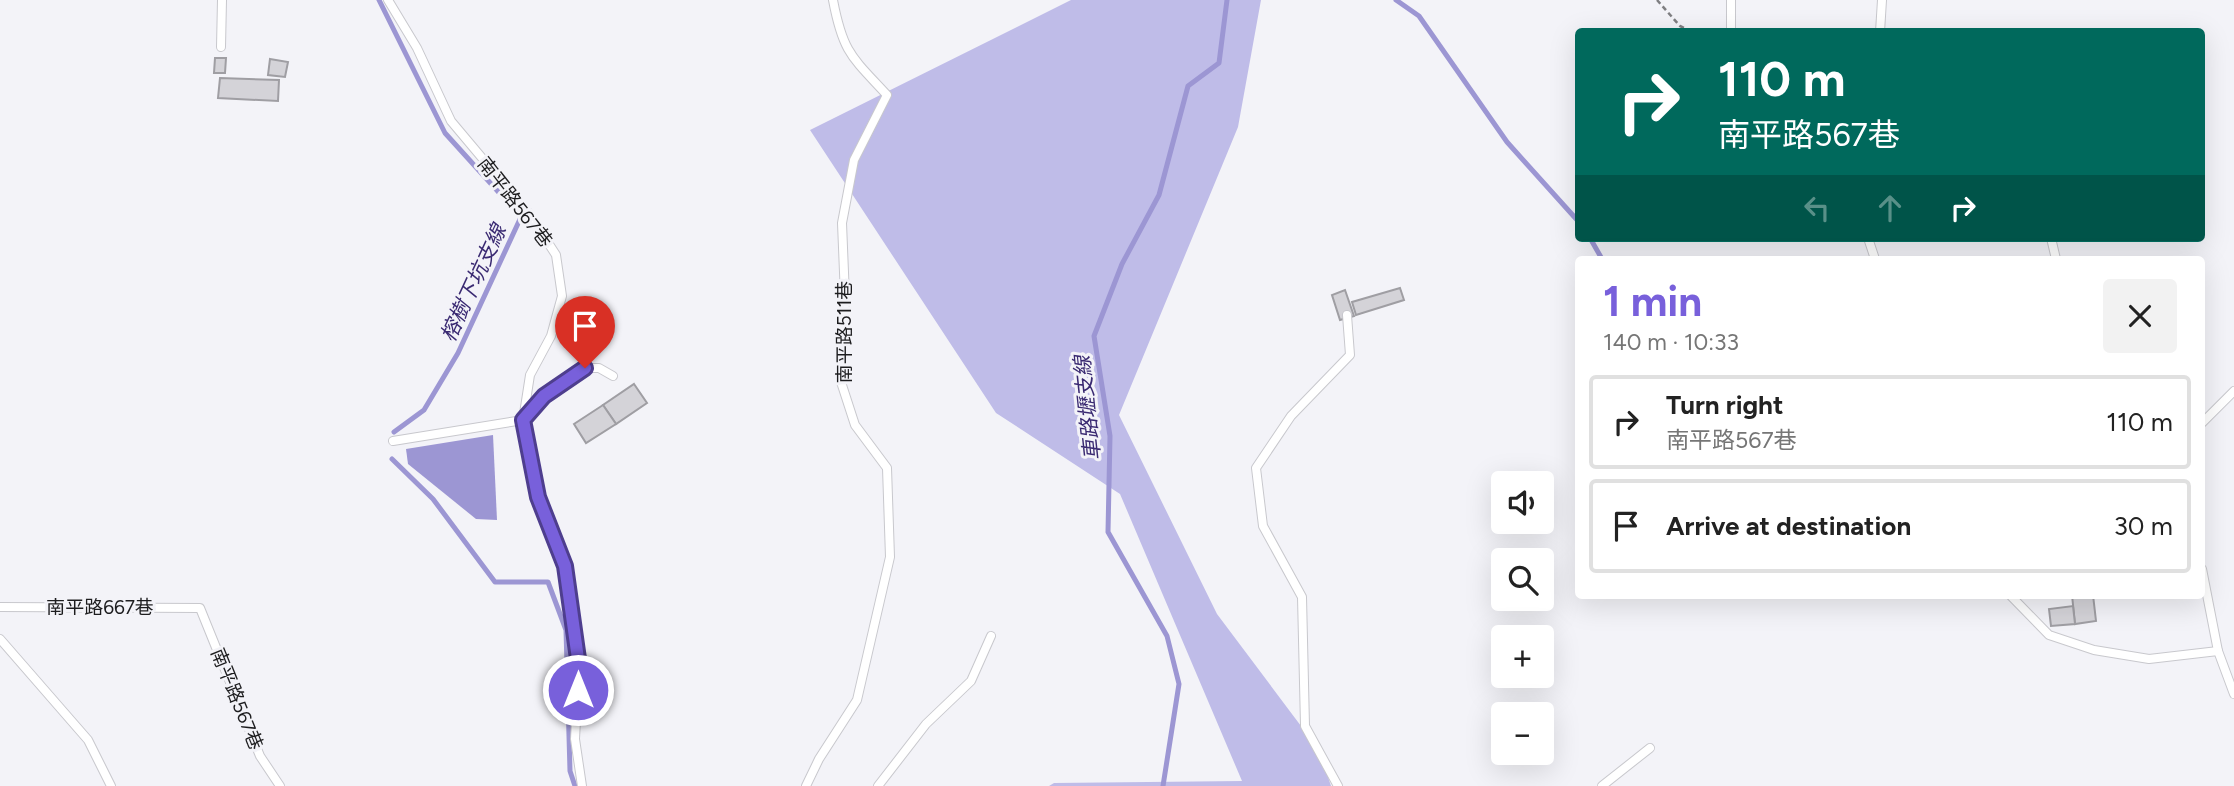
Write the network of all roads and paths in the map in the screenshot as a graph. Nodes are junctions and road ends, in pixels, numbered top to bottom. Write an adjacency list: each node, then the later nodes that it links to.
1 (222, 0): 10 (lane)
2 (388, 0): 14 (lane, 南平路567巷)
3 (833, 0): 29 (lane, 南平路511巷)
4 (1657, 0): 7 (path)
5 (1731, 0): 8 (lane)
6 (1882, 0): 9 (lane)
7 (1684, 28)
8 (1731, 28)
9 (1880, 28)
10 (221, 47)
11 (1348, 315): 31 (lane)
12 (613, 376): 14 (lane)
13 (2234, 391): 15 (lane)
14 (523, 420): 16 (lane); 28 (lane, 南平路567巷)
15 (2205, 420)
16 (393, 441)
17 (2205, 584): 23 (lane)
18 (2014, 599): 23 (lane)
19 (0, 607): 20 (lane, 南平路667巷)
20 (200, 608): 27 (lane, 南平路567巷)
21 (991, 636): 30 (lane)
22 (0, 639): 26 (lane)
23 (2218, 651): 24 (lane)
24 (2234, 694)
25 (1650, 748): 32 (lane)
26 (111, 786)
27 (280, 786)
28 (582, 786)
29 (806, 786)
30 (878, 786)
31 (1338, 786)
32 (1602, 786)

